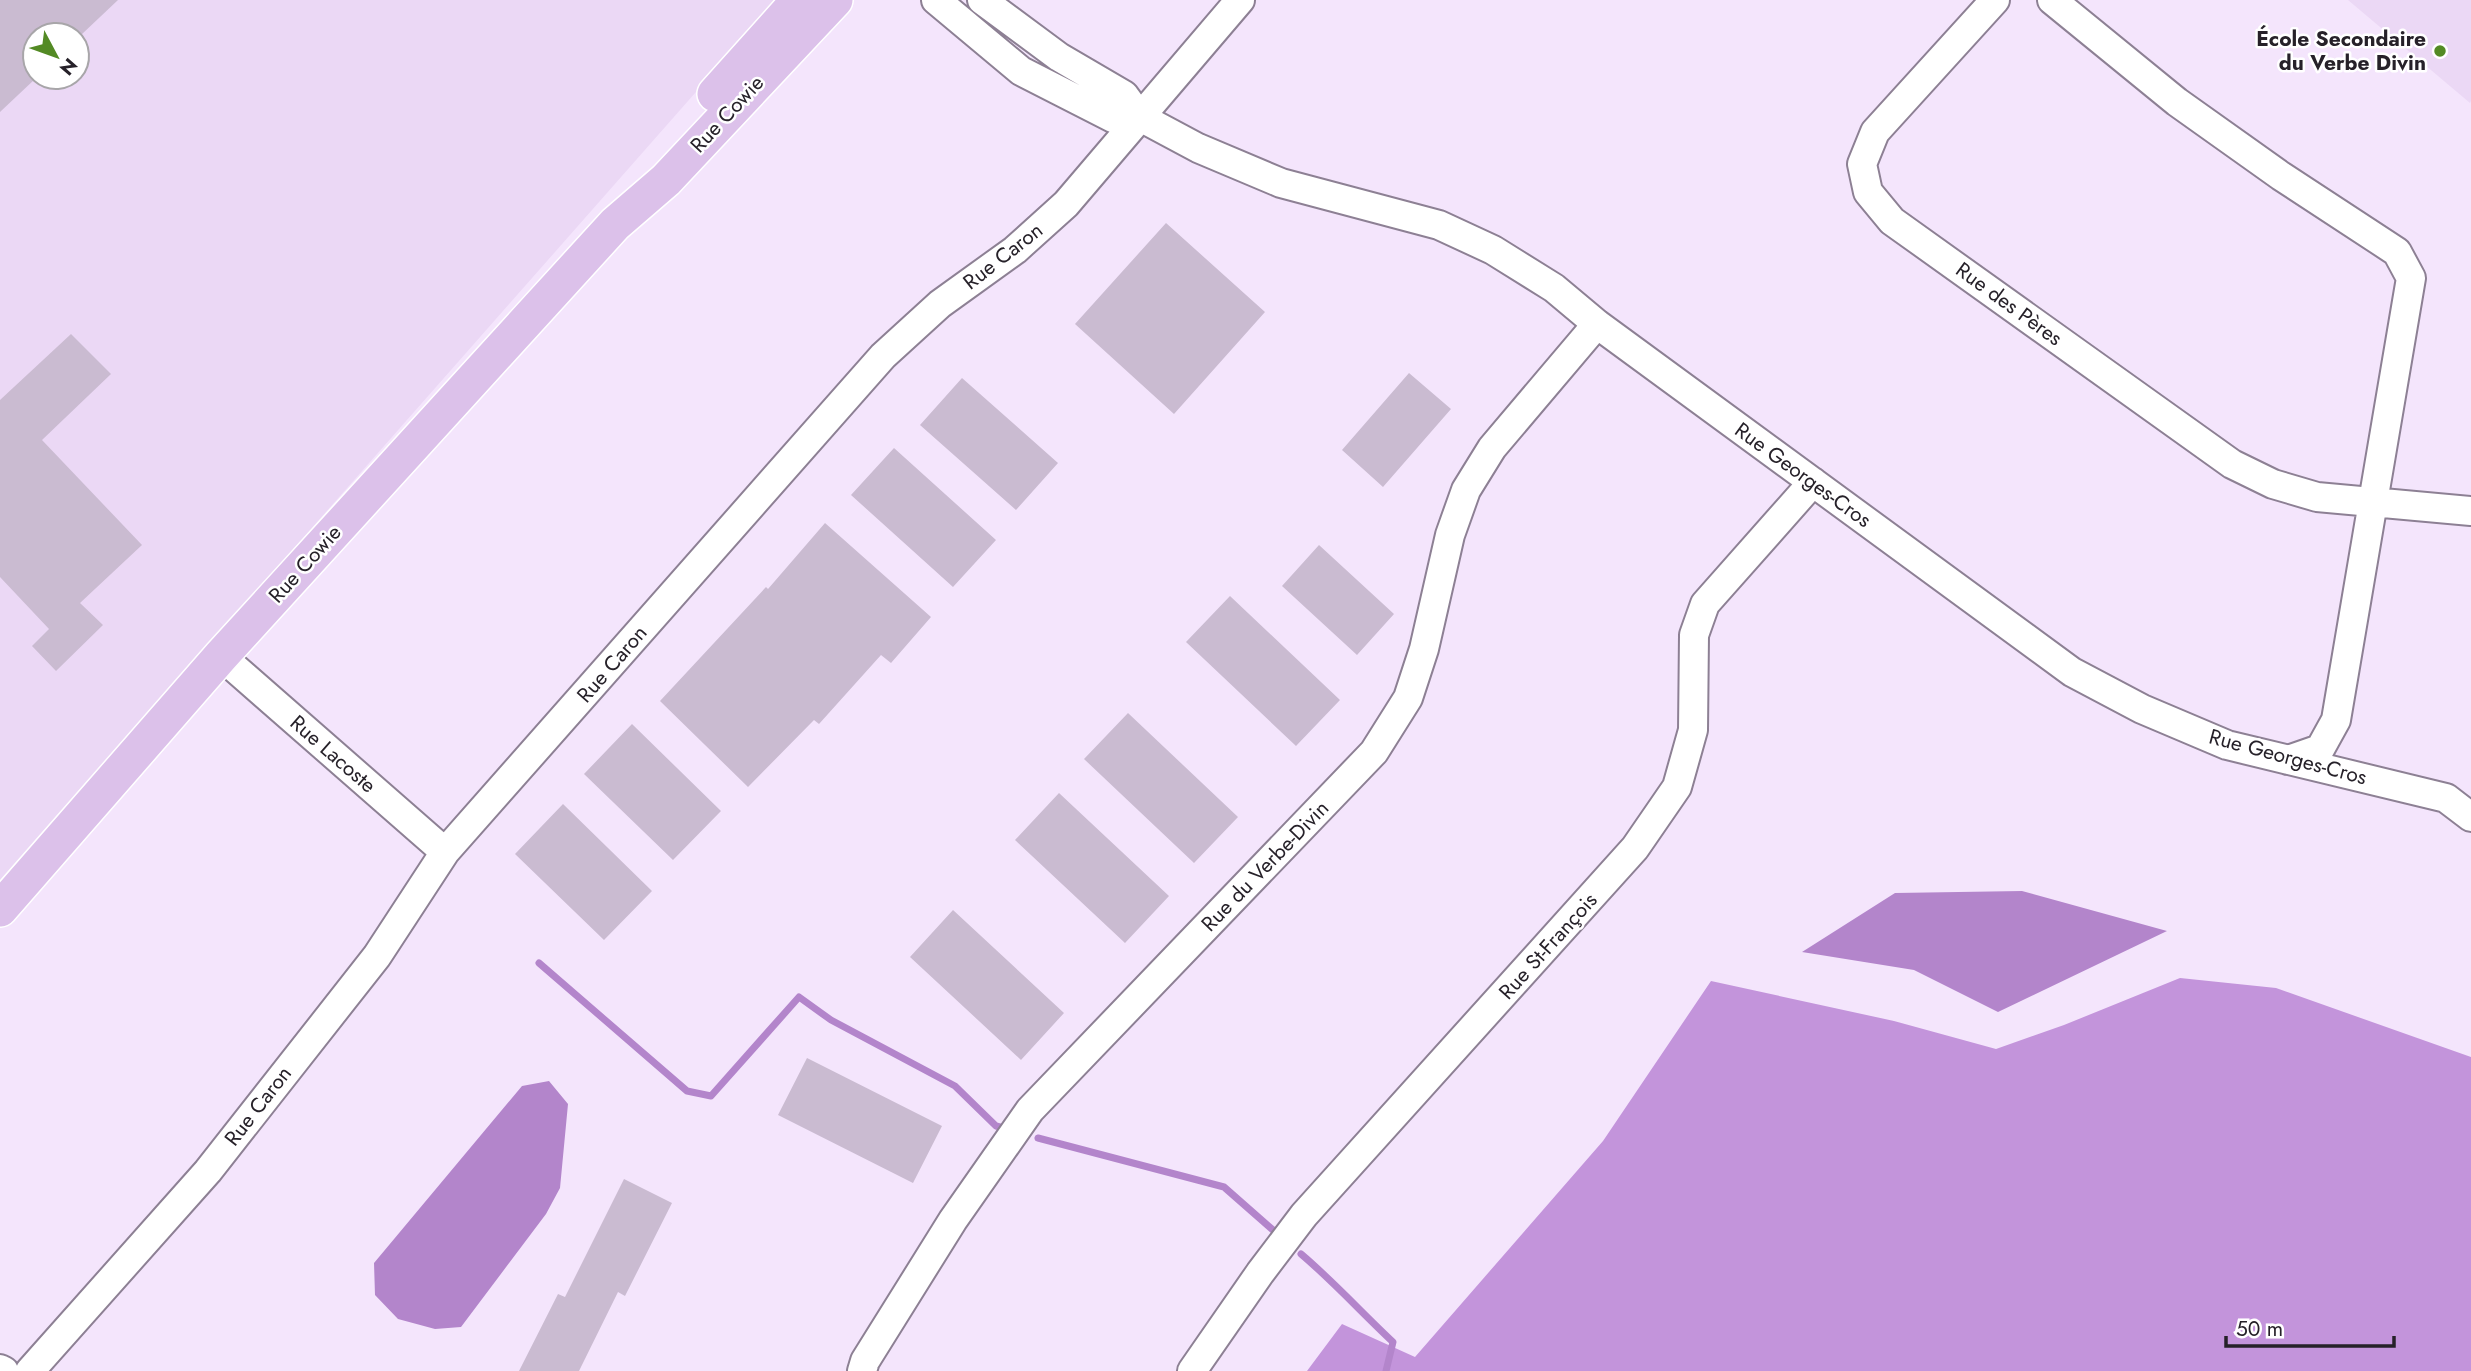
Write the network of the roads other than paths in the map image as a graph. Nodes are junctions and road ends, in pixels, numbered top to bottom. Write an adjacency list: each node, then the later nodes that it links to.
1 (799, 0): 11 (main road, Rue Cowie)
2 (835, 0): 11 (main road, Rue Cowie)
3 (936, 0): 9 (street, Rue Georges-Cros)
4 (982, 0): 8 (street, Rue Georges-Cros)
5 (1240, 0): 10 (street, Rue Caron)
6 (1995, 0): 14 (street, Rue des Pères)
7 (2052, 0): 14 (street)
8 (1018, 27): 9 (street); 10 (street, Rue Georges-Cros)
9 (1000, 53): 10 (street, Rue Georges-Cros)
10 (1140, 117): 12 (street, Rue Georges-Cros); 19 (street, Rue Caron)
11 (615, 224): 16 (main road, Rue Cowie)
12 (1597, 324): 13 (street, Rue Georges-Cros); 22 (street, Rue du Verbe-Divin)
13 (1813, 482): 17 (street, Rue Georges-Cros); 23 (street, Rue St-François)
14 (2374, 503): 15 (street, Rue des Pères); 17 (street)
15 (2471, 511)
16 (221, 656): 19 (street, Rue Lacoste); 20 (main road, Rue Cowie)
17 (2288, 760): 18 (street, Rue Georges-Cros)
18 (2471, 817)
19 (445, 852): 21 (street, Rue Caron)
20 (3, 900)
21 (30, 1371)
22 (862, 1371)
23 (1192, 1371)

